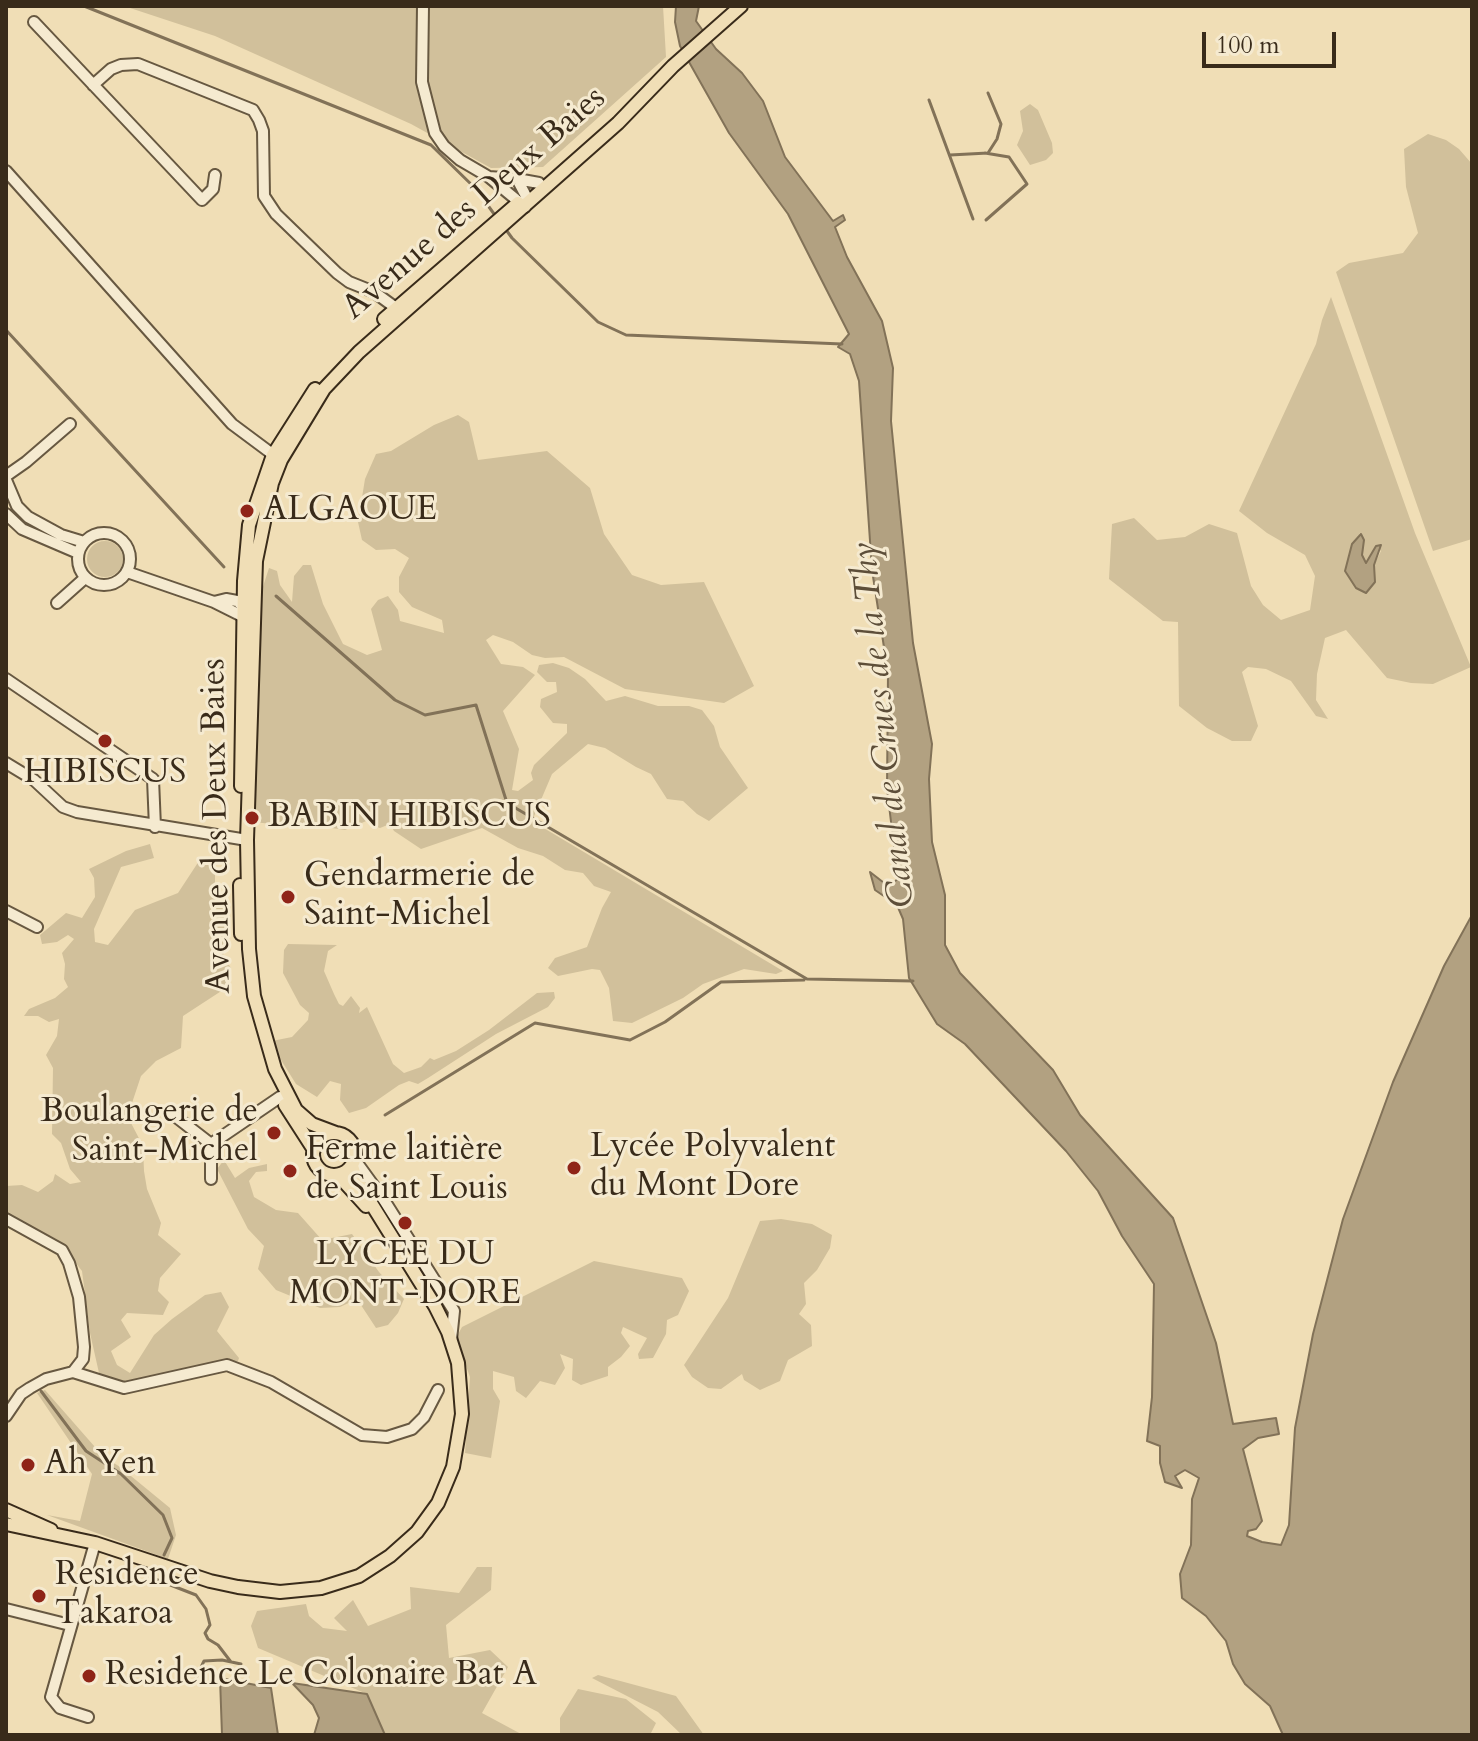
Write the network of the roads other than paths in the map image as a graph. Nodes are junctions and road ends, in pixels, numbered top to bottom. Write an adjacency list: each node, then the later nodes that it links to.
1 (741, 6): 5 (main road)
2 (425, 8): 8 (street)
3 (34, 22): 4 (street)
4 (93, 85): 7 (street); 13 (street)
5 (641, 96): 10 (main road, Avenue des Deux Baies); 11 (main road, Avenue des Deux Baies)
6 (6, 171): 15 (street)
7 (215, 175)
8 (489, 177): 9 (street); 11 (street)
9 (517, 179): 10 (street); 11 (street)
10 (539, 183): 11 (main road, Avenue des Deux Baies)
11 (519, 206): 12 (main road, Avenue des Deux Baies)
12 (493, 229): 13 (main road, Avenue des Deux Baies); 15 (main road, Avenue des Deux Baies)
13 (396, 308): 15 (main road, Avenue des Deux Baies)
14 (70, 424): 16 (street)
15 (277, 458): 21 (main road, Avenue des Deux Baies); 27 (main road, Avenue des Deux Baies)
16 (6, 478): 18 (street)
17 (6, 514): 19 (street)
18 (84, 542): 19 (street); 20 (street)
19 (78, 553): 22 (street)
20 (127, 572): 22 (street); 24 (street)
21 (245, 577): 23 (street); 26 (main road, Avenue des Deux Baies)
22 (85, 578): 25 (street)
23 (226, 599): 24 (street); 26 (street)
24 (214, 602): 26 (street)
25 (57, 603)
26 (244, 611): 27 (street); 31 (main road, Avenue des Deux Baies)
27 (253, 671): 31 (main road, Avenue des Deux Baies)
28 (6, 679): 30 (street)
29 (6, 763): 30 (street)
30 (155, 827): 31 (street)
31 (244, 839): 34 (main road, Avenue des Deux Baies); 36 (main road, Avenue des Deux Baies)
32 (6, 911): 33 (street)
33 (37, 927)
34 (280, 1097): 37 (street); 38 (main road, Avenue des Deux Baies)
35 (171, 1113): 37 (street)
36 (336, 1133): 38 (main road); 39 (main road, Avenue des Deux Baies)
37 (211, 1144): 41 (street)
38 (314, 1150): 40 (main road, Avenue des Deux Baies)
39 (353, 1163): 40 (main road); 43 (main road, Avenue des Deux Baies); 44 (street)
40 (338, 1175): 43 (main road, Avenue des Deux Baies)
41 (211, 1179)
42 (6, 1219): 45 (street)
43 (408, 1263): 44 (main road, Avenue des Deux Baies)
44 (451, 1342): 51 (main road, Avenue des Deux Baies)
45 (73, 1372): 46 (street); 47 (street)
46 (438, 1390)
47 (6, 1416)
48 (6, 1510): 50 (main road, Avenue des Deux Baies)
49 (6, 1524): 50 (main road, Avenue des Deux Baies)
50 (57, 1533): 51 (main road, Avenue des Deux Baies)
51 (95, 1543): 53 (street)
52 (6, 1609): 53 (street)
53 (70, 1625): 54 (street)
54 (88, 1717)

